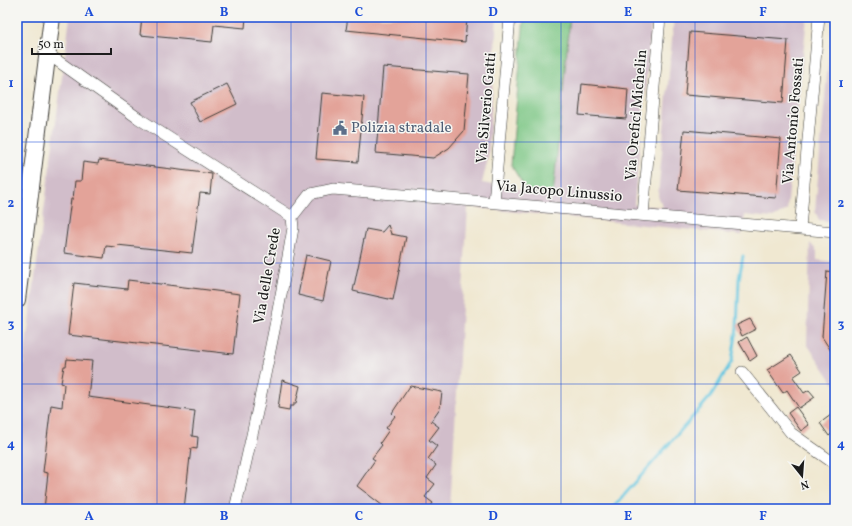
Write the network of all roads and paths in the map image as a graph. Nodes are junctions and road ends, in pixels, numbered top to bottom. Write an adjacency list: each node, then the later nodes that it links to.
1 (52, 17): 5 (main road)
2 (510, 17): 6 (street, Via Silverio Gatti)
3 (660, 17): 7 (street, Via Orefici Michelin)
4 (819, 17): 9 (street, Via Antonio Fossati)
5 (48, 54): 8 (street, Via delle Crede); 11 (main road)
6 (494, 202): 7 (street, Via Jacopo Linussio); 8 (street, Via Jacopo Linussio)
7 (643, 215): 9 (street, Via Jacopo Linussio)
8 (292, 217): 14 (street, Via delle Crede)
9 (800, 228): 10 (street, Via Jacopo Linussio)
10 (835, 232)
11 (17, 300)
12 (742, 372): 13 (street)
13 (835, 464)
14 (235, 509)

